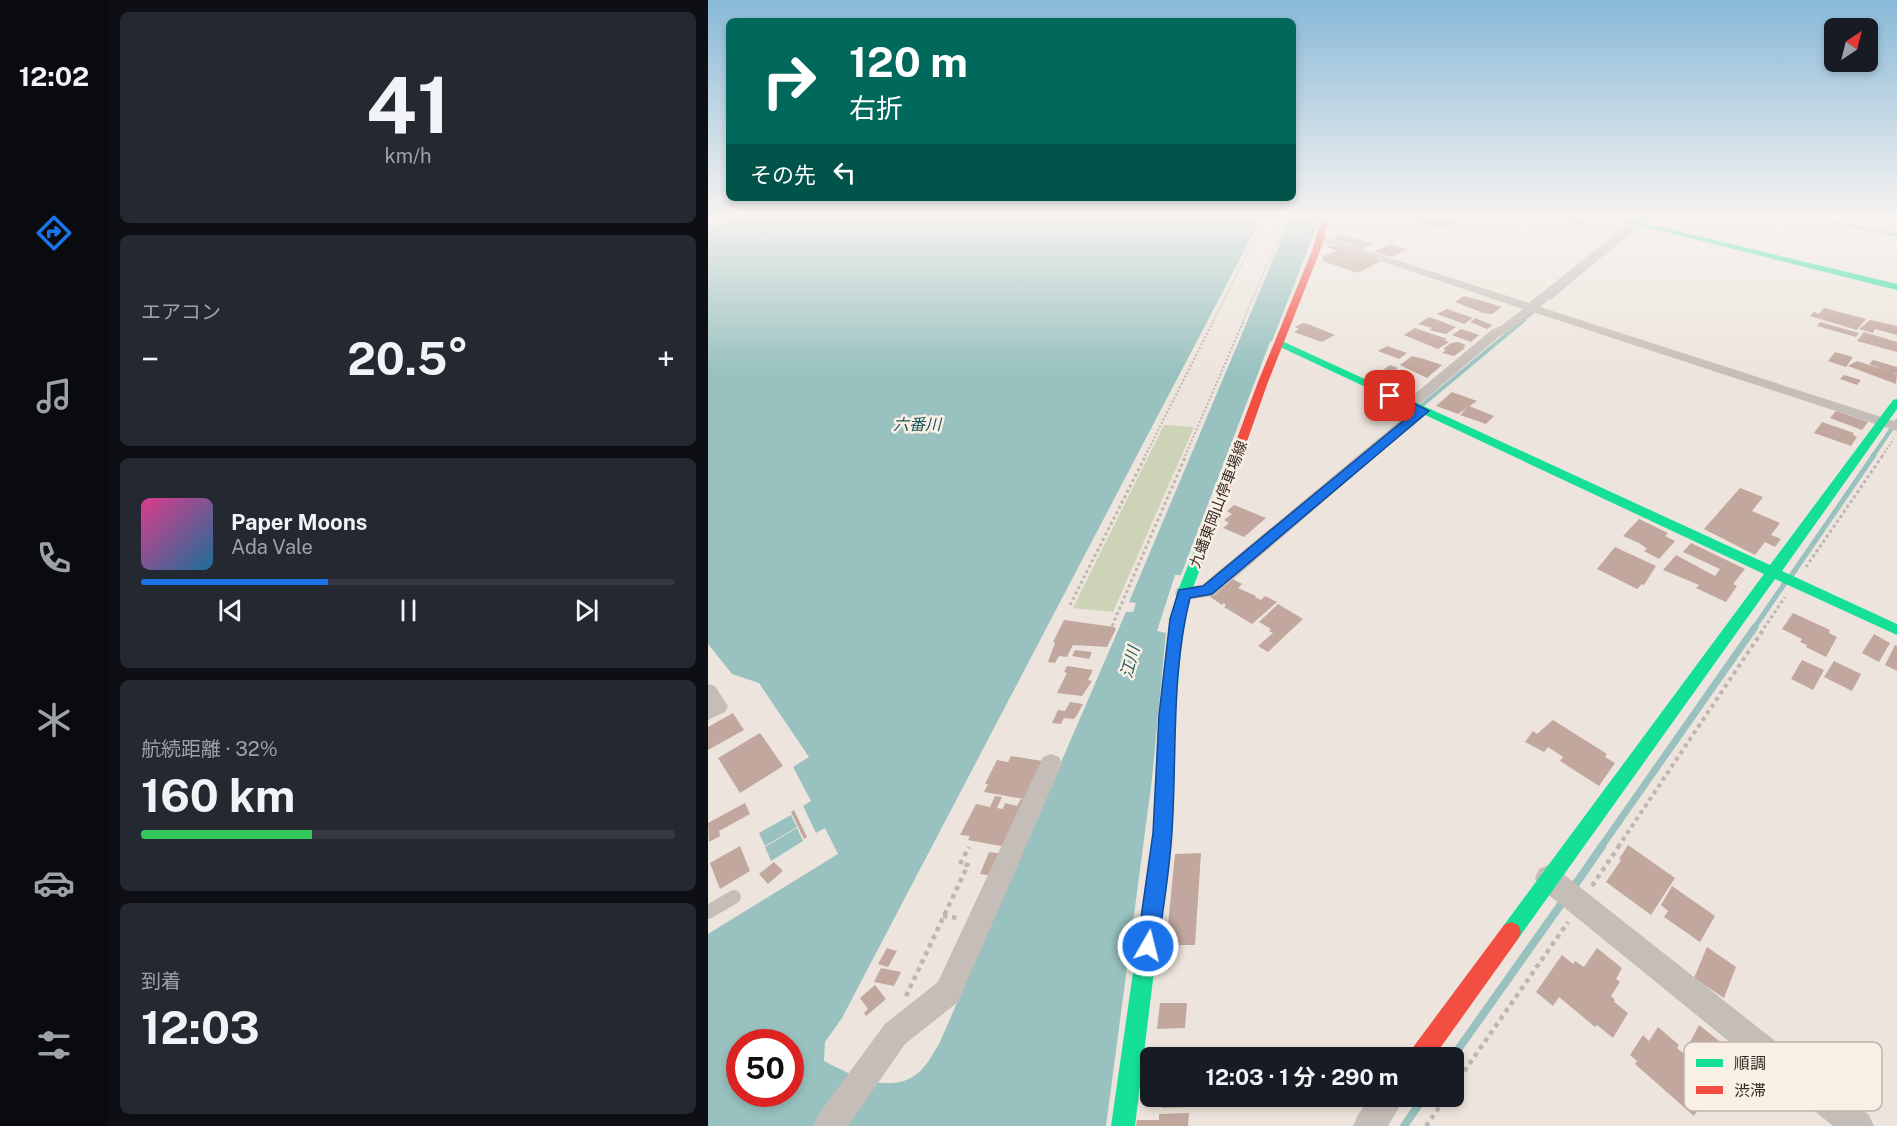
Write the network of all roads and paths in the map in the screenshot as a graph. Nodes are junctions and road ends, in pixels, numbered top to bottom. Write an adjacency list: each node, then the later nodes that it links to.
1 (1240, 268): 15 (path)
2 (1266, 268): 16 (path)
3 (1309, 268): 9 (street, 九蟠東岡山停車場線)
4 (1409, 268): 8 (street)
5 (1585, 268): 8 (street)
6 (1820, 268): 7 (street)
7 (1897, 287)
8 (1536, 308): 11 (street); 12 (street)
9 (1279, 343): 11 (street); 14 (street, 九蟠東岡山停車場線)
10 (1897, 402): 12 (street)
11 (1417, 408): 13 (street); 14 (street)
12 (1892, 427): 13 (street); 13 (path)
13 (1786, 581): 17 (street); 22 (street); 22 (path)
14 (1184, 593): 33 (street, 九蟠東岡山停車場線)
15 (1070, 605)
16 (1113, 626)
17 (1897, 630)
18 (708, 692): 19 (street)
19 (708, 711)
20 (1051, 764): 25 (street)
21 (969, 847): 25 (path)
22 (1566, 893): 26 (street); 27 (street); 28 (path)
23 (734, 897): 24 (lane)
24 (708, 912)
25 (907, 1025): 32 (street)
26 (1753, 1042)
27 (1429, 1047)
28 (1464, 1071)
29 (1383, 1107): 34 (street)
30 (1439, 1107): 35 (path)
31 (1839, 1111): 36 (street)
32 (829, 1126)
33 (1124, 1126)
34 (1369, 1126)
35 (1426, 1126)
36 (1858, 1126)

